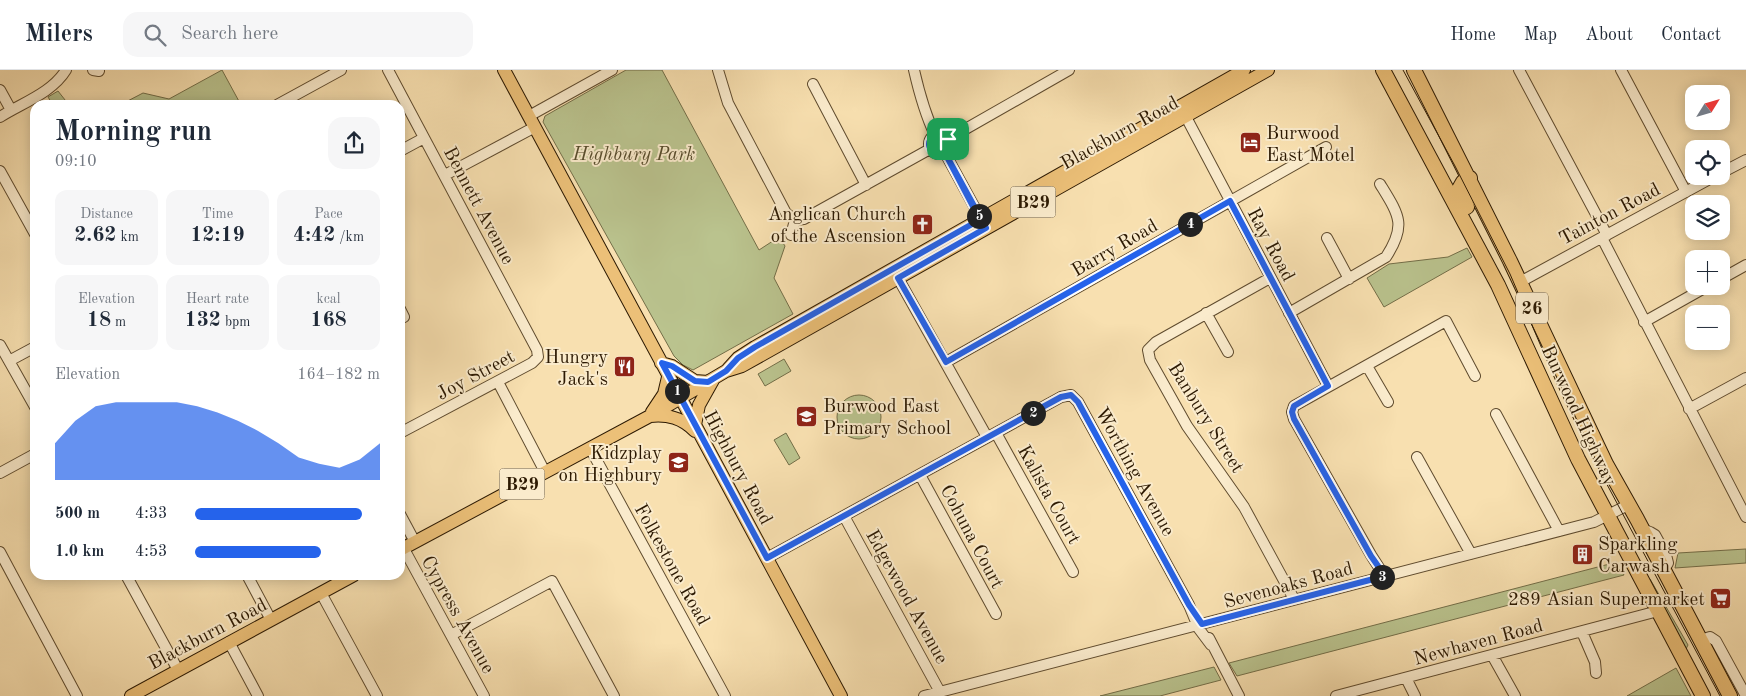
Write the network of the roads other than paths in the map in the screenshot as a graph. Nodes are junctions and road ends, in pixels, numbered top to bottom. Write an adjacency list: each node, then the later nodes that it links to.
1 (66, 70): 20 (street)
2 (341, 70): 17 (street)
3 (388, 70): 18 (street, Bennett Avenue)
4 (504, 70): 23 (main road, Highbury Road)
5 (612, 70): 23 (street)
6 (718, 70): 41 (street)
7 (914, 70): 24 (street)
8 (1069, 70): 26 (street)
9 (1244, 70): 21 (main road, Blackburn Road / B29)
10 (1268, 70): 21 (main road, Blackburn Road / B29)
11 (1383, 70): 47 (highway, Burwood Highway / 26)
12 (1414, 70): 35 (highway, Burwood Highway / 26)
13 (1519, 70): 45 (street)
14 (1621, 70): 39 (street)
15 (813, 84): 37 (street)
16 (0, 90): 20 (street)
17 (286, 100)
18 (404, 100)
19 (405, 102): 25 (street, Bennett Avenue)
20 (11, 110): 22 (street)
21 (1183, 111): 40 (street, Ray Road); 42 (main road, Blackburn Road / B29)
22 (0, 117)
23 (532, 121): 34 (street); 64 (main road, Highbury Road)
24 (935, 135): 26 (street); 29 (street)
25 (424, 138): 28 (street); 34 (street, Bennett Avenue)
26 (948, 139): 30 (street)
27 (1326, 147): 40 (street, Barry Road)
28 (405, 149)
29 (930, 149): 30 (street); 37 (street)
30 (945, 153): 42 (street)
31 (1746, 160): 32 (street)
32 (1730, 168)
33 (0, 171): 43 (street)
34 (445, 175): 61 (street, Bennett Avenue)
35 (1470, 178): 47 (highway); 53 (highway, Burwood Highway / 26)
36 (1380, 184): 52 (street)
37 (866, 185): 41 (street)
38 (1699, 185): 39 (street, Tainton Road)
39 (1686, 192): 45 (street, Tainton Road)
40 (1230, 201): 51 (street, Ray Road); 63 (street, Barry Road)
41 (795, 220): 44 (street)
42 (984, 224): 49 (main road, Blackburn Road / B29)
43 (30, 225)
44 (791, 235)
45 (1605, 236): 53 (street, Tainton Road); 57 (street)
46 (1327, 238): 52 (street)
47 (1474, 239): 89 (highway, Burwood Highway / 26)
48 (1746, 266): 50 (street)
49 (895, 274): 63 (street, Kalista Court); 69 (main road, Blackburn Road / B29)
50 (1730, 274)
51 (1270, 278): 55 (street, Banbury Street); 56 (street, Ray Road)
52 (1349, 280): 56 (street)
53 (1520, 282): 87 (highway, Burwood Highway / 26)
54 (1692, 295): 57 (street)
55 (1206, 313): 60 (street); 105 (street, Banbury Street)
56 (1289, 313): 71 (street, Ray Road)
57 (1644, 322): 75 (street)
58 (0, 346): 62 (street)
59 (30, 350): 62 (street)
60 (1228, 352)
61 (538, 357): 70 (street, Joy Street)
62 (9, 361): 72 (street)
63 (946, 362): 80 (street, Kalista Court)
64 (662, 363): 67 (main road, Highbury Road); 69 (main road)
65 (1367, 366): 66 (street); 71 (street); 74 (street)
66 (1475, 376)
67 (668, 377): 73 (main road, Highbury Road); 77 (main road)
68 (1746, 378): 75 (street)
69 (711, 380): 73 (main road, Blackburn Road / B29); 78 (main road)
70 (498, 382): 79 (street, Joy Street); 84 (street)
71 (1328, 386): 100 (street)
72 (30, 398)
73 (681, 398): 77 (main road, Blackburn Road / B29); 78 (main road, Highbury Road)
74 (1388, 402)
75 (1689, 409): 90 (street)
76 (1496, 414): 92 (street)
77 (647, 417): 78 (main road); 81 (main road, Blackburn Road / B29)
78 (697, 429): 98 (main road, Highbury Road)
79 (405, 430)
80 (992, 435): 86 (street, Worthing Avenue); 99 (street, Kalista Court); 109 (street, Worthing Avenue)
81 (590, 448): 84 (main road, Blackburn Road / B29); 126 (street, Folkestone Road)
82 (30, 457): 85 (street)
83 (1417, 457): 96 (street)
84 (545, 472): 93 (main road, Blackburn Road / B29)
85 (0, 473)
86 (920, 475): 88 (street, Worthing Avenue); 107 (street, Cohuna Court)
87 (1628, 505): 89 (street, Sevenoaks Road); 112 (highway, Burwood Highway / 26)
88 (844, 516): 98 (street, Worthing Avenue); 119 (street, Edgewood Avenue)
89 (1608, 516): 92 (street, Sevenoaks Road); 106 (highway, Burwood Highway / 26)
90 (1746, 517)
91 (405, 523): 93 (street)
92 (1559, 531): 96 (street, Sevenoaks Road)
93 (415, 542): 94 (main road, Blackburn Road / B29)
94 (405, 548)
95 (0, 552): 121 (street)
96 (1471, 554): 100 (street, Sevenoaks Road)
97 (405, 555): 111 (street, Cypress Avenue)
98 (767, 558): 127 (main road, Highbury Road)
99 (1073, 572)
100 (1382, 577): 105 (street, Sevenoaks Road)
101 (129, 580): 116 (street)
102 (250, 580): 108 (street)
103 (345, 580): 104 (main road, Blackburn Road)
104 (321, 593): 108 (main road, Blackburn Road); 123 (street)
105 (1294, 599): 109 (street, Sevenoaks Road)
106 (1658, 612): 110 (street, Newhaven Road); 115 (highway, Burwood Highway / 26)
107 (996, 614)
108 (271, 620): 113 (main road, Blackburn Road)
109 (1200, 625): 119 (street, Sevenoaks Road); 129 (street, Worthing Avenue)
110 (1582, 632): 114 (street, Newhaven Road); 117 (street)
111 (451, 635): 124 (street, Cypress Avenue); 125 (street)
112 (1701, 640): 115 (highway); 134 (highway, Burwood Highway / 26); 135 (street)
113 (229, 642): 116 (main road, Blackburn Road); 122 (street)
114 (1492, 655): 118 (street, Newhaven Road); 132 (street)
115 (1688, 667): 133 (highway, Burwood Highway / 26)
116 (178, 670): 120 (main road, Blackburn Road)
117 (1596, 673)
118 (1406, 678): 130 (street, Newhaven Road); 131 (street)
119 (940, 692): 128 (street, Sevenoaks Road)
120 (136, 695)
121 (77, 696)
122 (258, 696)
123 (377, 696)
124 (484, 696)
125 (614, 696)
126 (725, 696)
127 (841, 696)
128 (924, 696)
129 (1239, 696)
130 (1336, 696)
131 (1415, 696)
132 (1516, 696)
133 (1703, 696)
134 (1730, 696)
135 (1746, 696)

